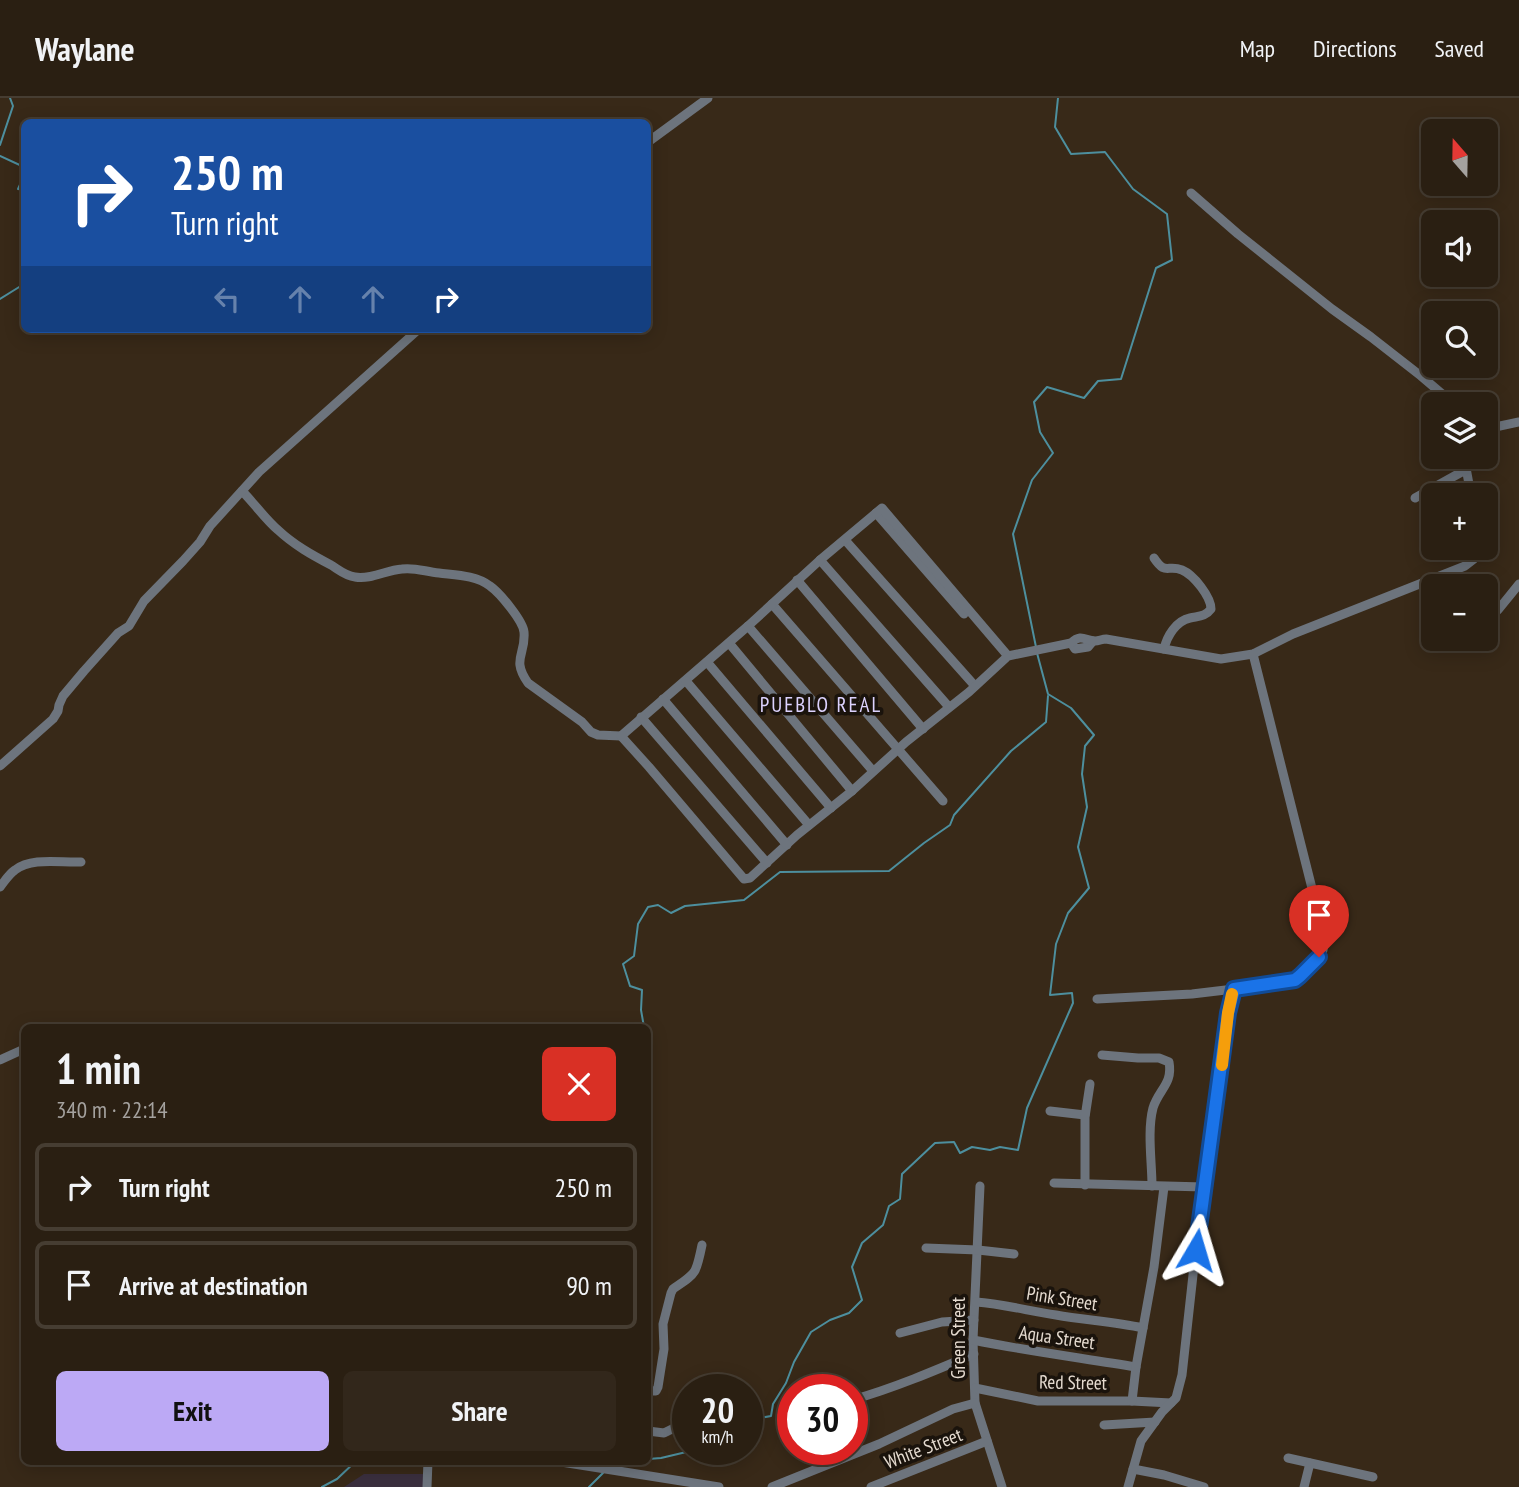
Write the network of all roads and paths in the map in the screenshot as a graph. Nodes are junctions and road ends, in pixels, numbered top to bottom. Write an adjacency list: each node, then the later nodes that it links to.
1 (708, 98): 2 (street)
2 (651, 140)
3 (1191, 193): 5 (street)
4 (415, 333): 10 (street)
5 (1440, 392)
6 (1519, 422): 7 (street)
7 (1498, 426)
8 (1467, 469): 9 (street); 11 (street)
9 (1469, 483)
10 (242, 491): 32 (street); 34 (street)
11 (1415, 498)
12 (845, 540): 14 (street); 24 (street); 27 (street)
13 (1154, 558): 22 (street)
14 (820, 560): 16 (street); 29 (street)
15 (1473, 560): 23 (street)
16 (797, 580): 18 (street); 31 (street)
17 (1519, 584): 19 (street)
18 (772, 604): 20 (street); 33 (street)
19 (1498, 611)
20 (748, 626): 21 (street); 35 (street)
21 (729, 643): 25 (street); 36 (street)
22 (1164, 649): 23 (street); 24 (street)
23 (1253, 654): 44 (street)
24 (1006, 658): 27 (street)
25 (707, 662): 26 (street); 38 (street)
26 (686, 681): 28 (street); 39 (street)
27 (975, 686): 29 (street)
28 (663, 699): 30 (street); 40 (street)
29 (949, 707): 31 (street)
30 (642, 718): 32 (street); 42 (street)
31 (923, 729): 33 (street)
32 (621, 736): 42 (street)
33 (898, 749): 35 (street); 37 (street)
34 (0, 766)
35 (873, 771): 36 (street)
36 (852, 791): 38 (street)
37 (943, 801)
38 (831, 808): 39 (street)
39 (809, 825): 40 (street)
40 (787, 845): 42 (street)
41 (81, 862): 43 (street)
42 (766, 863)
43 (0, 887)
44 (1234, 989): 45 (street); 57 (street)
45 (1097, 999)
46 (21, 1050): 48 (street)
47 (1102, 1055): 55 (street)
48 (0, 1060)
49 (1090, 1084): 51 (street)
50 (1050, 1111): 51 (street)
51 (1086, 1115): 53 (street)
52 (1054, 1183): 53 (street)
53 (1085, 1185): 55 (street)
54 (980, 1186): 60 (street, Green Street)
55 (1152, 1186): 56 (street)
56 (1164, 1187): 57 (street); 64 (street)
57 (1204, 1187): 73 (street)
58 (702, 1245): 70 (street)
59 (926, 1248): 60 (street)
60 (978, 1250): 61 (street); 62 (street, Green Street)
61 (1014, 1254)
62 (976, 1302): 63 (street, Green Street); 64 (street, Pink Street)
63 (974, 1320): 65 (street); 66 (street, Green Street)
64 (1143, 1328): 68 (street)
65 (900, 1333)
66 (973, 1340): 67 (street, Green Street); 68 (street, Aqua Street)
67 (974, 1354): 69 (street, Green Street); 71 (street)
68 (1136, 1367): 72 (street)
69 (975, 1388): 72 (street, Red Street); 74 (street, Green Street)
70 (651, 1391)
71 (868, 1395)
72 (1132, 1401): 73 (street, Red Street)
73 (1171, 1403): 75 (street)
74 (975, 1404): 79 (street, Green Street); 88 (street)
75 (1155, 1422): 76 (street); 84 (street)
76 (1104, 1425)
77 (672, 1428): 78 (street)
78 (651, 1431)
79 (987, 1441): 89 (street, White Street); 90 (street, Green Street)
80 (1288, 1458): 81 (street)
81 (1310, 1463): 85 (street); 93 (street)
82 (428, 1465): 86 (street)
83 (588, 1465): 87 (street)
84 (1133, 1469): 91 (street); 92 (street)
85 (1373, 1477)
86 (427, 1487)
87 (719, 1487)
88 (772, 1487)
89 (871, 1487)
90 (1002, 1487)
91 (1128, 1487)
92 (1204, 1487)
93 (1304, 1487)

